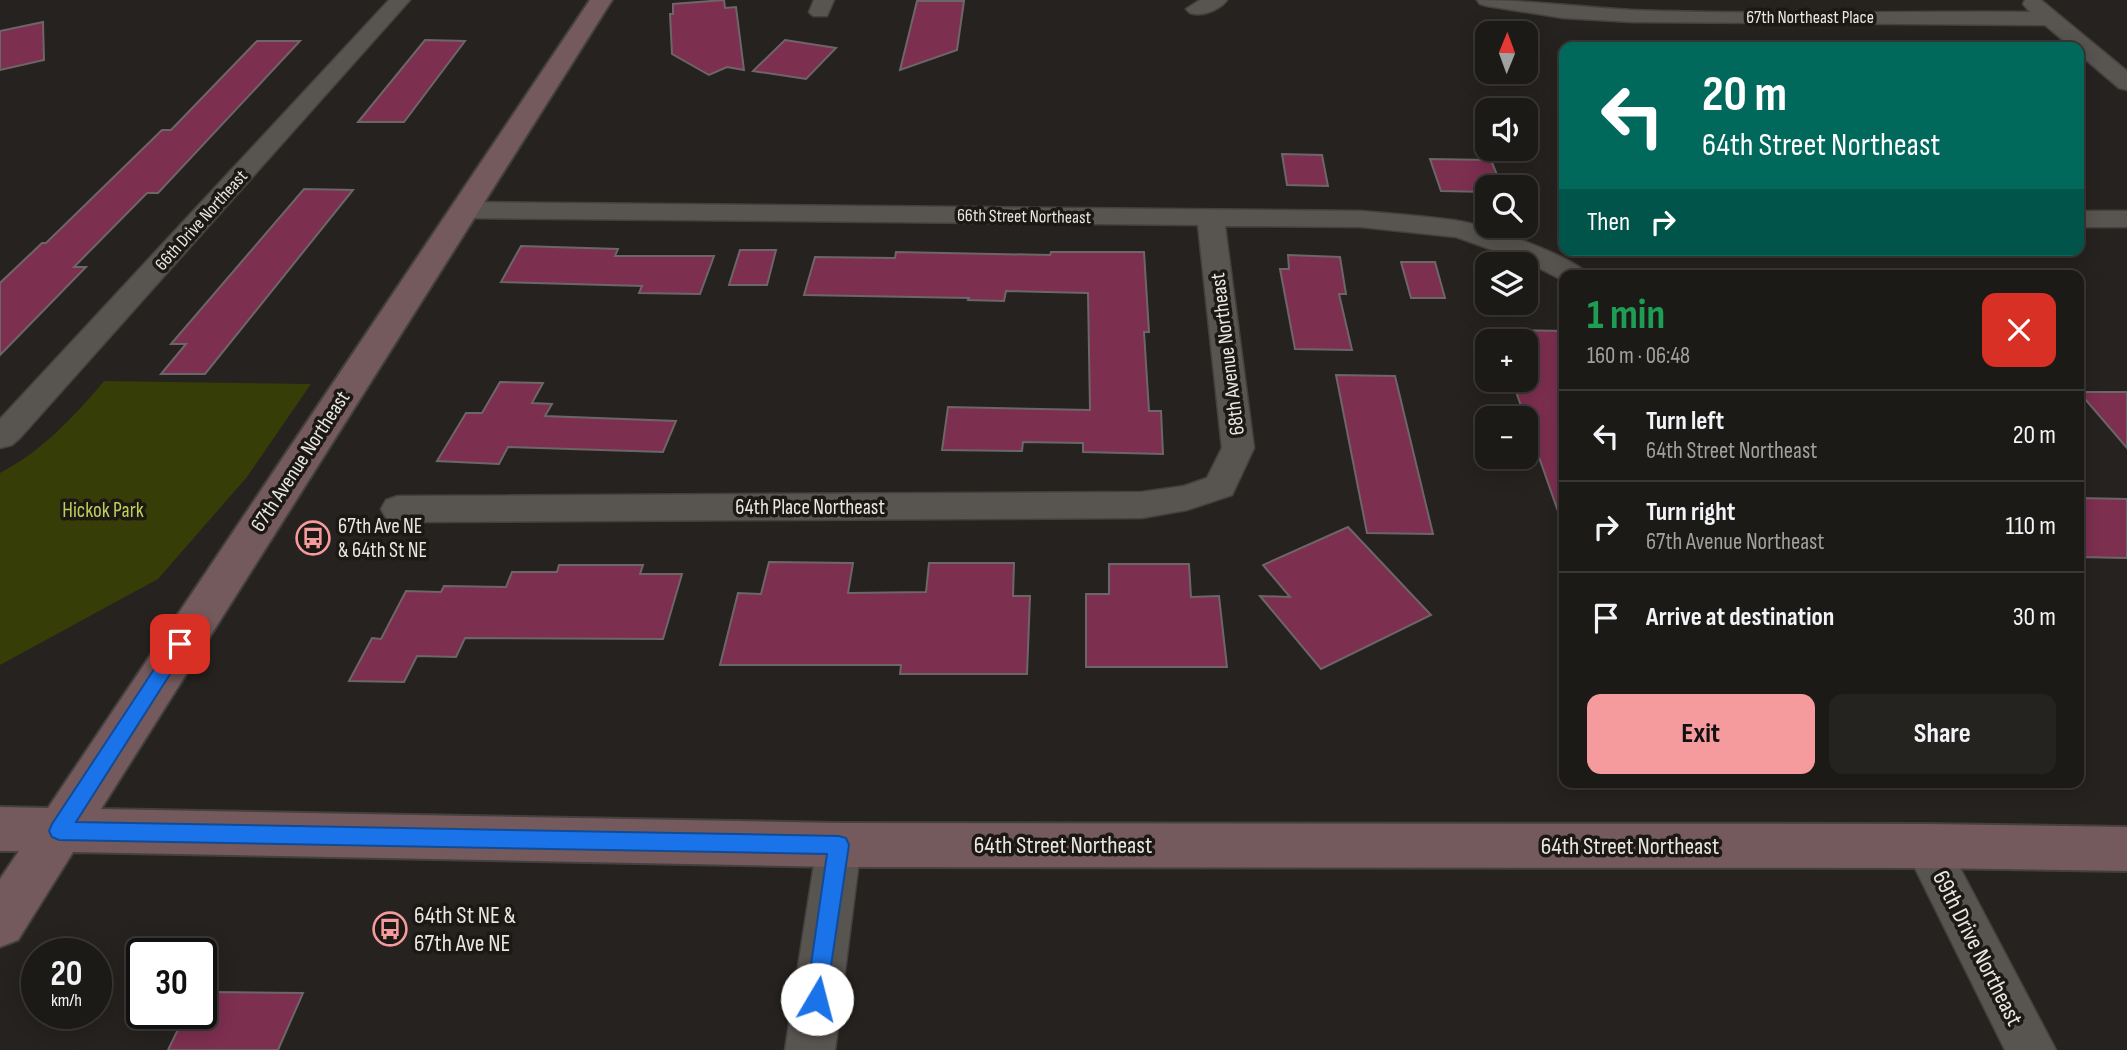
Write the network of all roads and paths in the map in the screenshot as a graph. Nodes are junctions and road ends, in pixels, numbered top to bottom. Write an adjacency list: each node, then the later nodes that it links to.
1 (400, 0): 16 (street, 66th Drive Northeast)
2 (601, 0): 11 (main road, 67th Avenue Northeast)
3 (1217, 0): 6 (street)
4 (1487, 0): 7 (street, 67th Northeast Place)
5 (2027, 0): 7 (street)
6 (1197, 9)
7 (2050, 19): 8 (street)
8 (2078, 42)
9 (2084, 47): 10 (street)
10 (2127, 83)
11 (465, 209): 12 (street, 66th Street Northeast); 20 (main road, 67th Avenue Northeast)
12 (1211, 218): 15 (street, 66th Street Northeast); 17 (street, 68th Avenue Northeast)
13 (2084, 219): 14 (street)
14 (2127, 219)
15 (1564, 270)
16 (0, 438)
17 (1220, 486): 18 (street, 64th Place Northeast)
18 (398, 509)
19 (0, 829): 20 (main road, 64th Street Northeast)
20 (59, 831): 21 (main road, 64th Street Northeast); 24 (main road, 67th Avenue Northeast)
21 (839, 845): 22 (main road, 64th Street Northeast); 25 (street)
22 (1926, 846): 23 (main road, 64th Street Northeast); 26 (street, 69th Drive Northeast)
23 (2127, 849)
24 (0, 923)
25 (810, 1050)
26 (2031, 1050)

